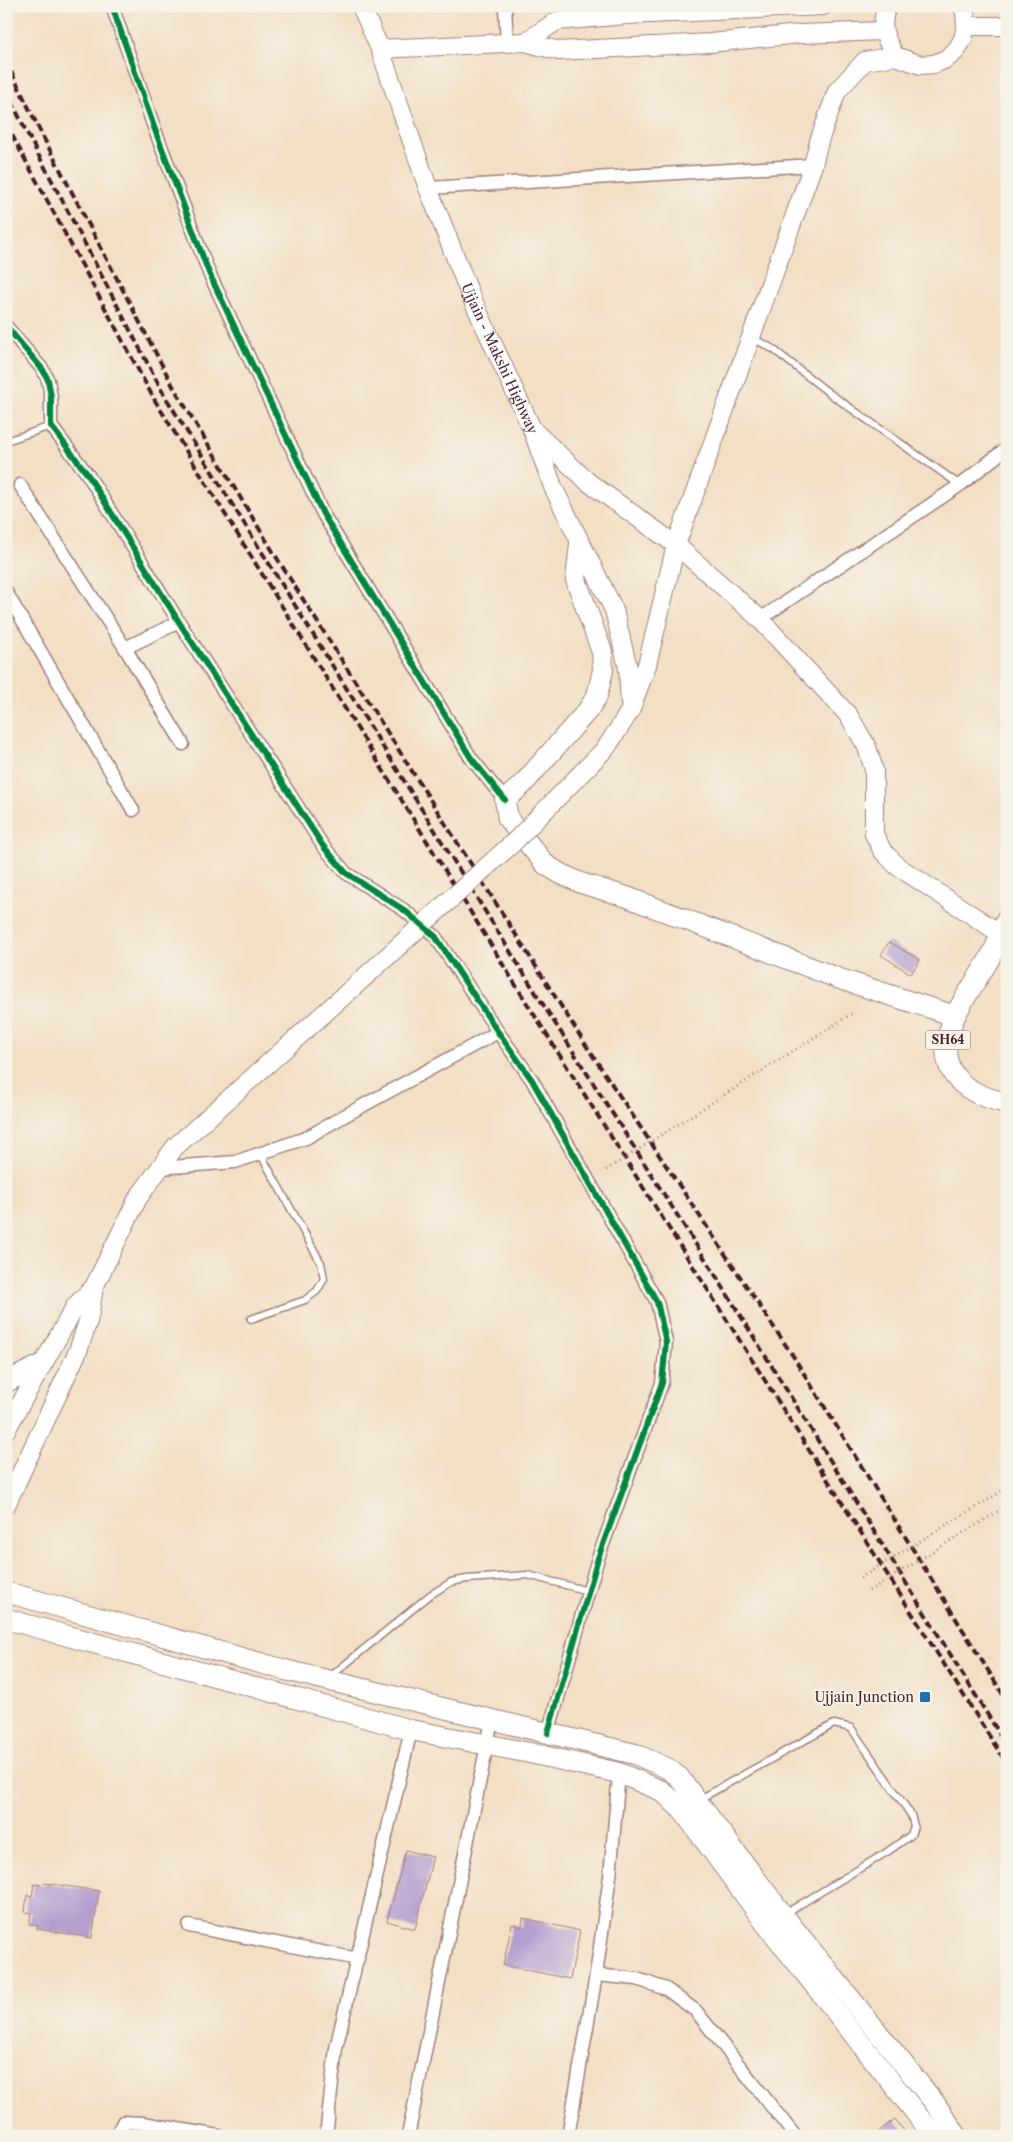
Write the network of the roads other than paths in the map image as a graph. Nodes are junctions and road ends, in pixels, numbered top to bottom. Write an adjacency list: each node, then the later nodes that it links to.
1 (112, 6): 32 (street)
2 (361, 6): 12 (street, Ujjain - Makshi Highway)
3 (505, 6): 11 (street)
4 (824, 6): 7 (street)
5 (887, 6): 10 (street)
6 (962, 6): 8 (street)
7 (707, 9): 11 (street)
8 (966, 26): 9 (street); 13 (street)
9 (1007, 26)
10 (884, 31): 11 (street); 13 (street)
11 (516, 43): 12 (street)
12 (380, 49): 15 (street, Ujjain - Makshi Highway)
13 (895, 56): 14 (street)
14 (813, 164): 15 (street); 17 (street)
15 (428, 188): 19 (street, Ujjain - Makshi Highway)
16 (6, 326): 18 (street)
17 (751, 336): 23 (lane); 25 (street)
18 (51, 426): 20 (lane); 28 (street)
19 (532, 429): 24 (street, Ujjain - Makshi Highway); 25 (street)
20 (6, 441)
21 (1007, 448): 23 (street)
22 (20, 484): 29 (street)
23 (960, 485): 27 (street)
24 (580, 544): 30 (street, Ujjain - Makshi Highway); 32 (main road)
25 (676, 544): 27 (street); 30 (street)
26 (6, 592): 33 (street)
27 (760, 619): 34 (street)
28 (179, 622): 29 (street); 36 (street)
29 (125, 648): 31 (street)
30 (630, 711): 39 (street, bridge)
31 (183, 744)
32 (505, 800): 35 (main road)
33 (133, 810)
34 (1003, 936): 35 (main road, SH64)
35 (955, 1016): 37 (main road, SH64)
36 (498, 1032): 38 (street); 46 (street)
37 (1007, 1103)
38 (260, 1155): 39 (street); 41 (lane)
39 (158, 1168): 40 (street)
40 (94, 1287): 42 (street); 45 (street)
41 (251, 1319)
42 (41, 1365): 43 (main road); 44 (street)
43 (6, 1382)
44 (6, 1430)
45 (6, 1505)
46 (588, 1591): 49 (lane); 52 (street)
47 (6, 1592): 49 (main road)
48 (6, 1619): 51 (main road)
49 (326, 1680): 50 (main road)
50 (492, 1720): 52 (main road); 53 (street)
51 (411, 1730): 53 (main road); 58 (street)
52 (548, 1733): 55 (main road)
53 (487, 1744): 54 (main road); 64 (street)
54 (619, 1773): 55 (main road); 59 (street)
55 (690, 1806): 56 (main road); 56 (lane)
56 (774, 1919): 60 (main road); 67 (main road)
57 (189, 1926): 58 (street)
58 (358, 1958): 63 (street)
59 (596, 1975): 65 (street); 66 (street)
60 (951, 2128): 67 (street)
61 (117, 2136): 62 (street)
62 (219, 2136)
63 (326, 2136)
64 (408, 2136)
65 (568, 2136)
66 (795, 2136)
67 (934, 2136)

